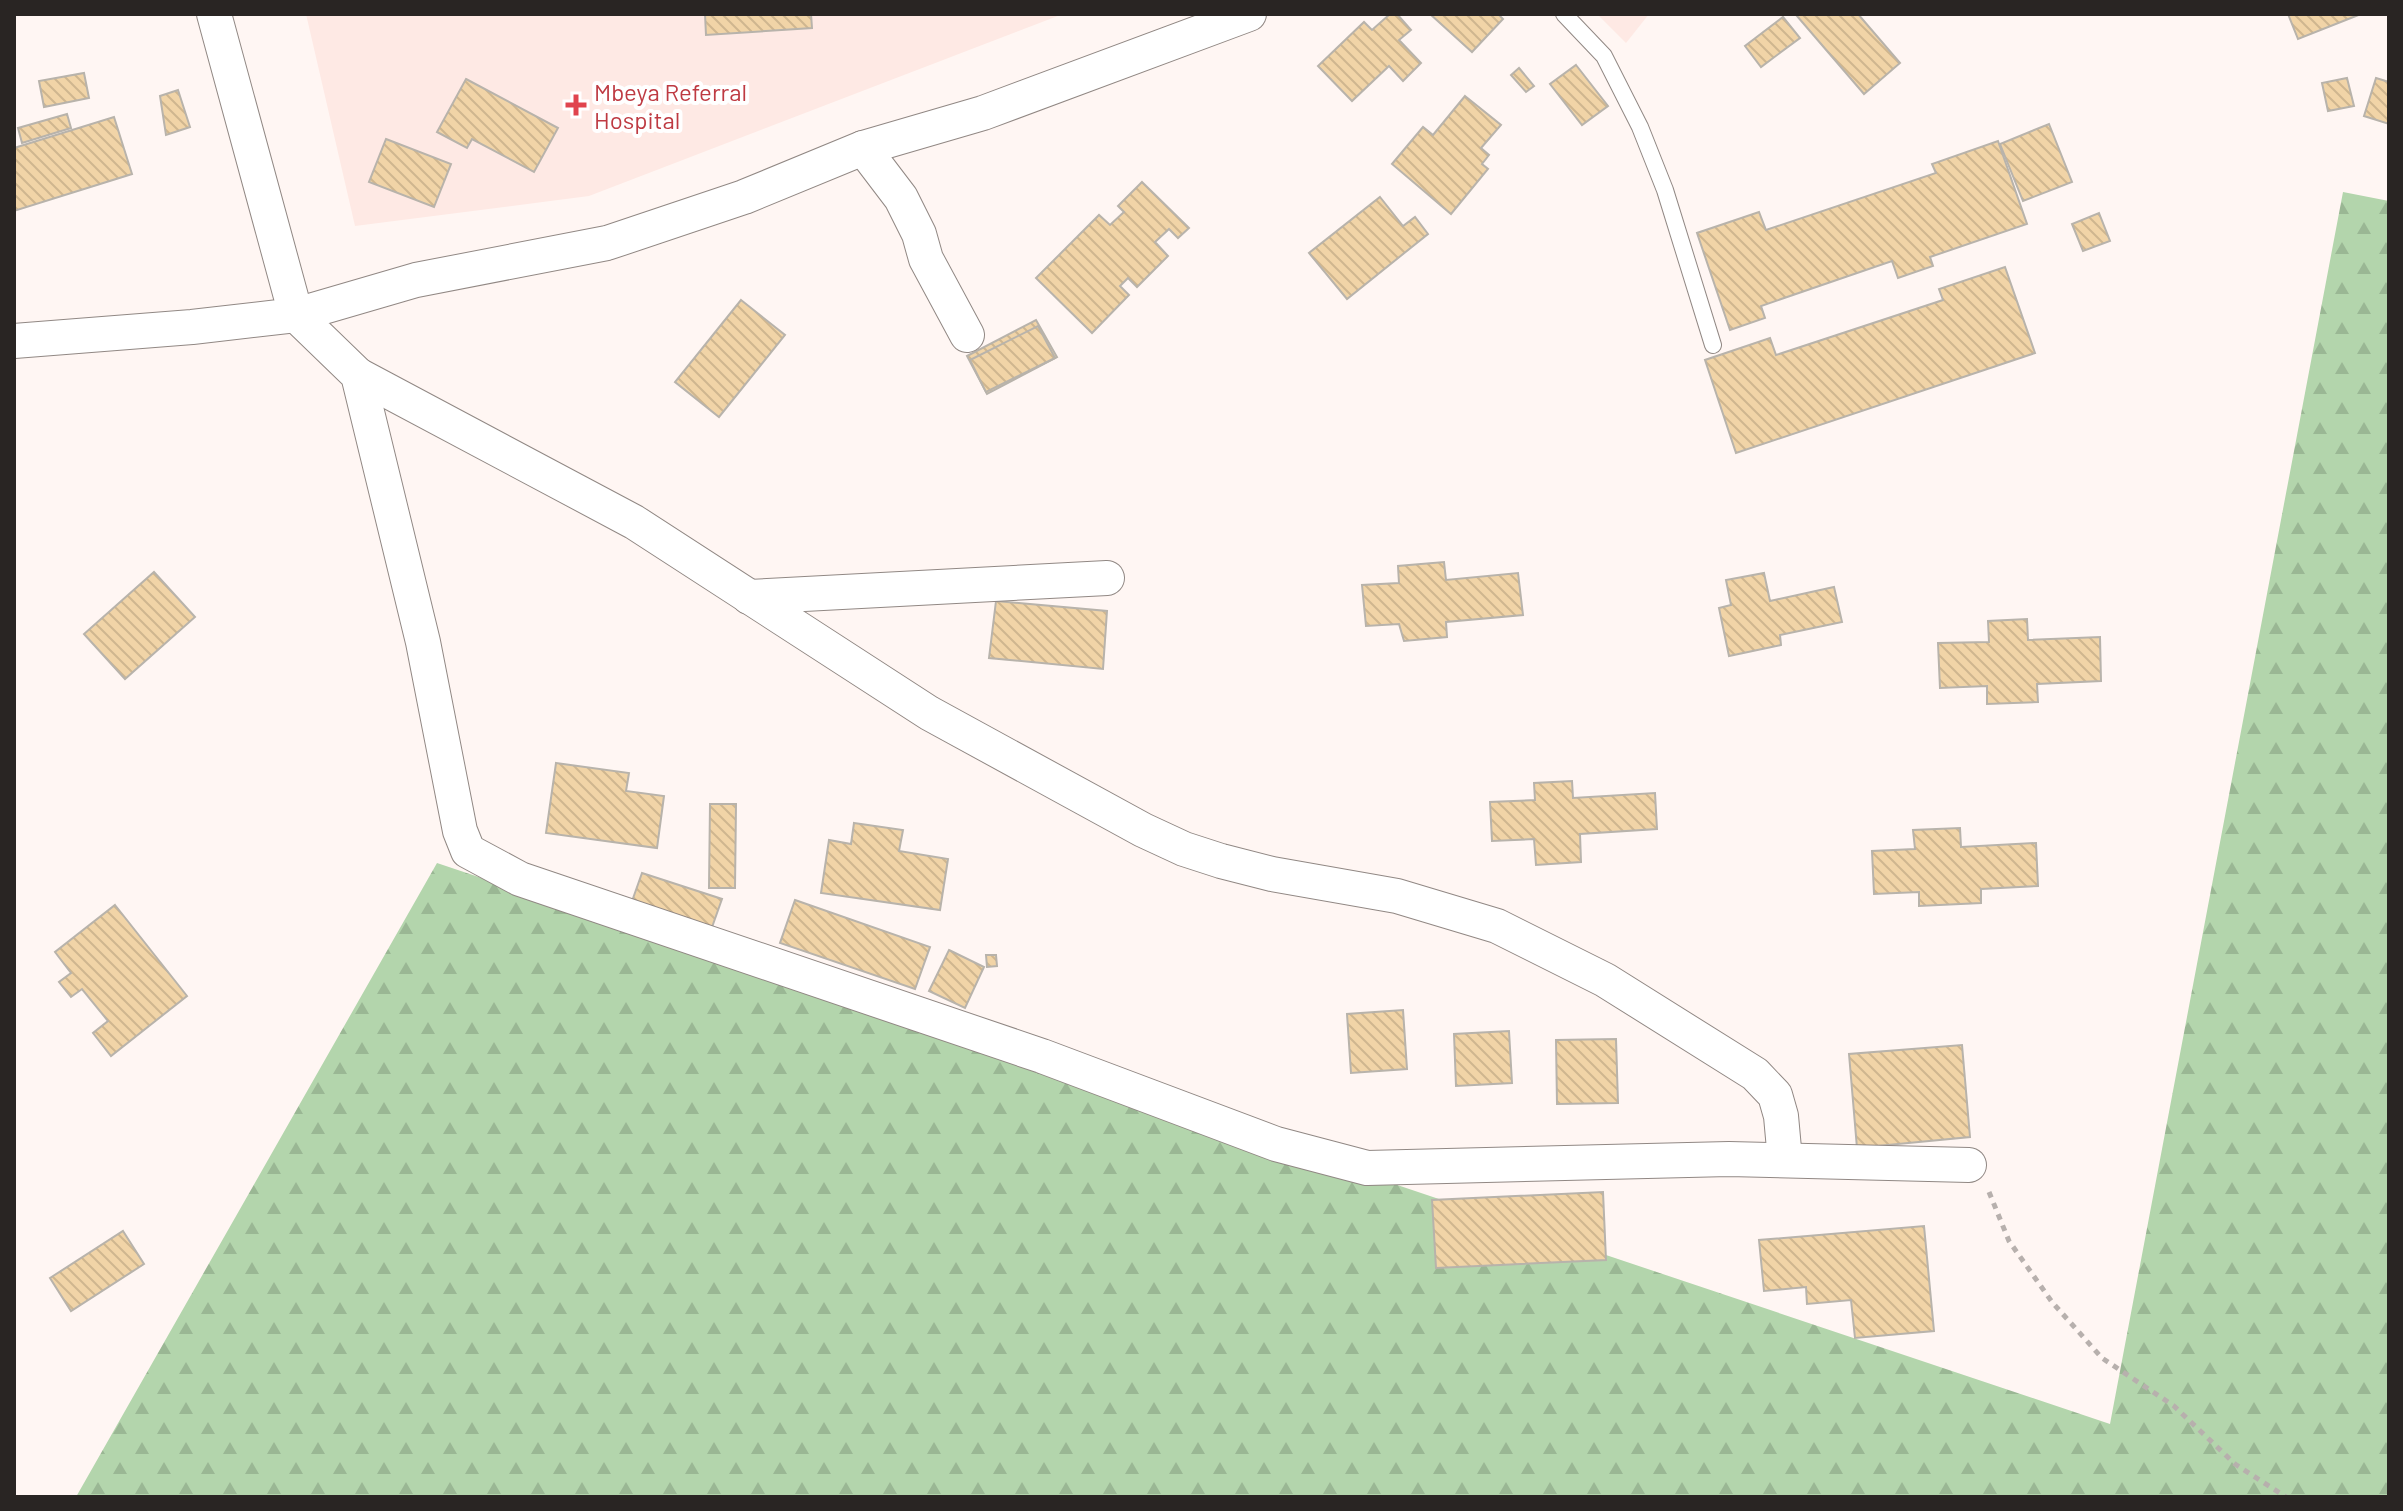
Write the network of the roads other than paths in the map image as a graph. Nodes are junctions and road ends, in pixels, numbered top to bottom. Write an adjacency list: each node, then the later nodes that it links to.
1 (214, 14): 5 (street)
2 (1249, 14): 4 (street)
3 (1564, 14): 8 (lane)
4 (863, 148): 5 (street); 6 (street)
5 (296, 315): 7 (street); 9 (street)
6 (967, 335)
7 (14, 341)
8 (1713, 345)
9 (358, 375): 11 (street); 12 (street)
10 (1107, 578): 11 (street)
11 (749, 597): 12 (street)
12 (1785, 1160): 13 (street)
13 (1969, 1165)

